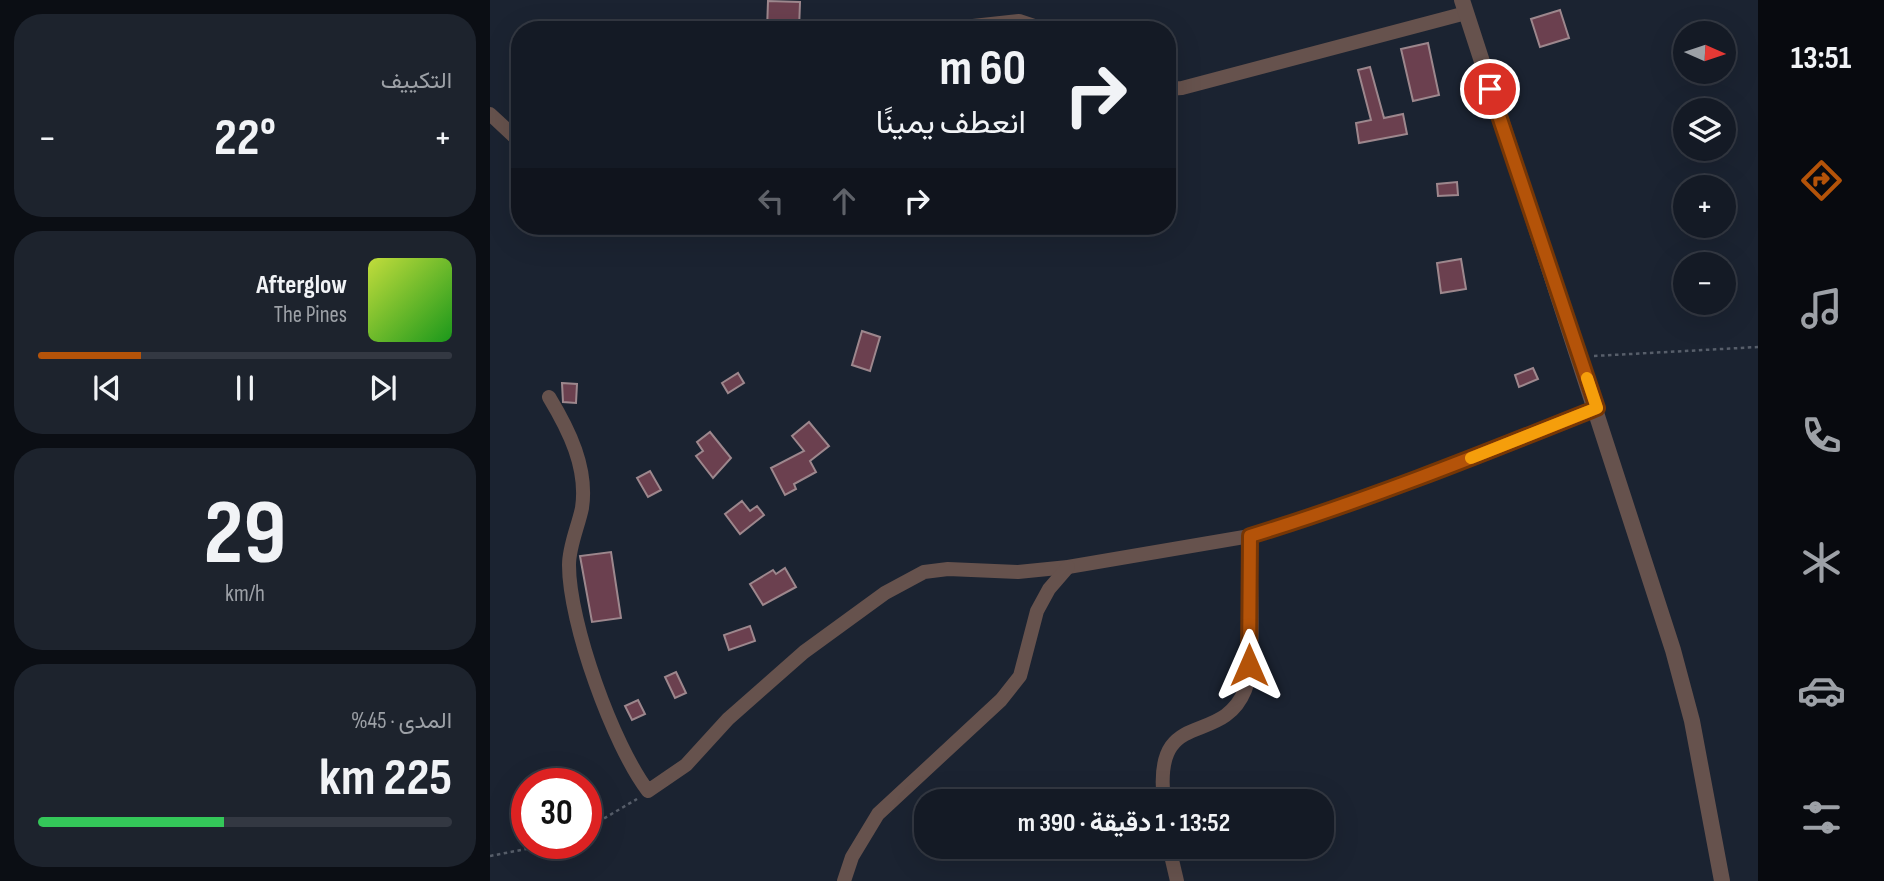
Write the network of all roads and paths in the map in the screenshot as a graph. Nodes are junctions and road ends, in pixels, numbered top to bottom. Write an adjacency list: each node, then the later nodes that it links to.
1 (1464, 7): 2 (street); 6 (street)
2 (1176, 88)
3 (490, 114): 4 (street)
4 (511, 134)
5 (1758, 347): 6 (path)
6 (1580, 356): 8 (street)
7 (549, 397): 12 (street)
8 (1597, 408): 9 (street); 19 (street)
9 (1250, 536): 10 (street); 11 (street)
10 (1068, 567): 12 (street); 17 (street)
11 (1164, 789)
12 (648, 791): 13 (path)
13 (602, 820)
14 (511, 852): 15 (path)
15 (490, 856)
16 (1172, 859): 18 (street)
17 (844, 881)
18 (1177, 881)
19 (1722, 881)

